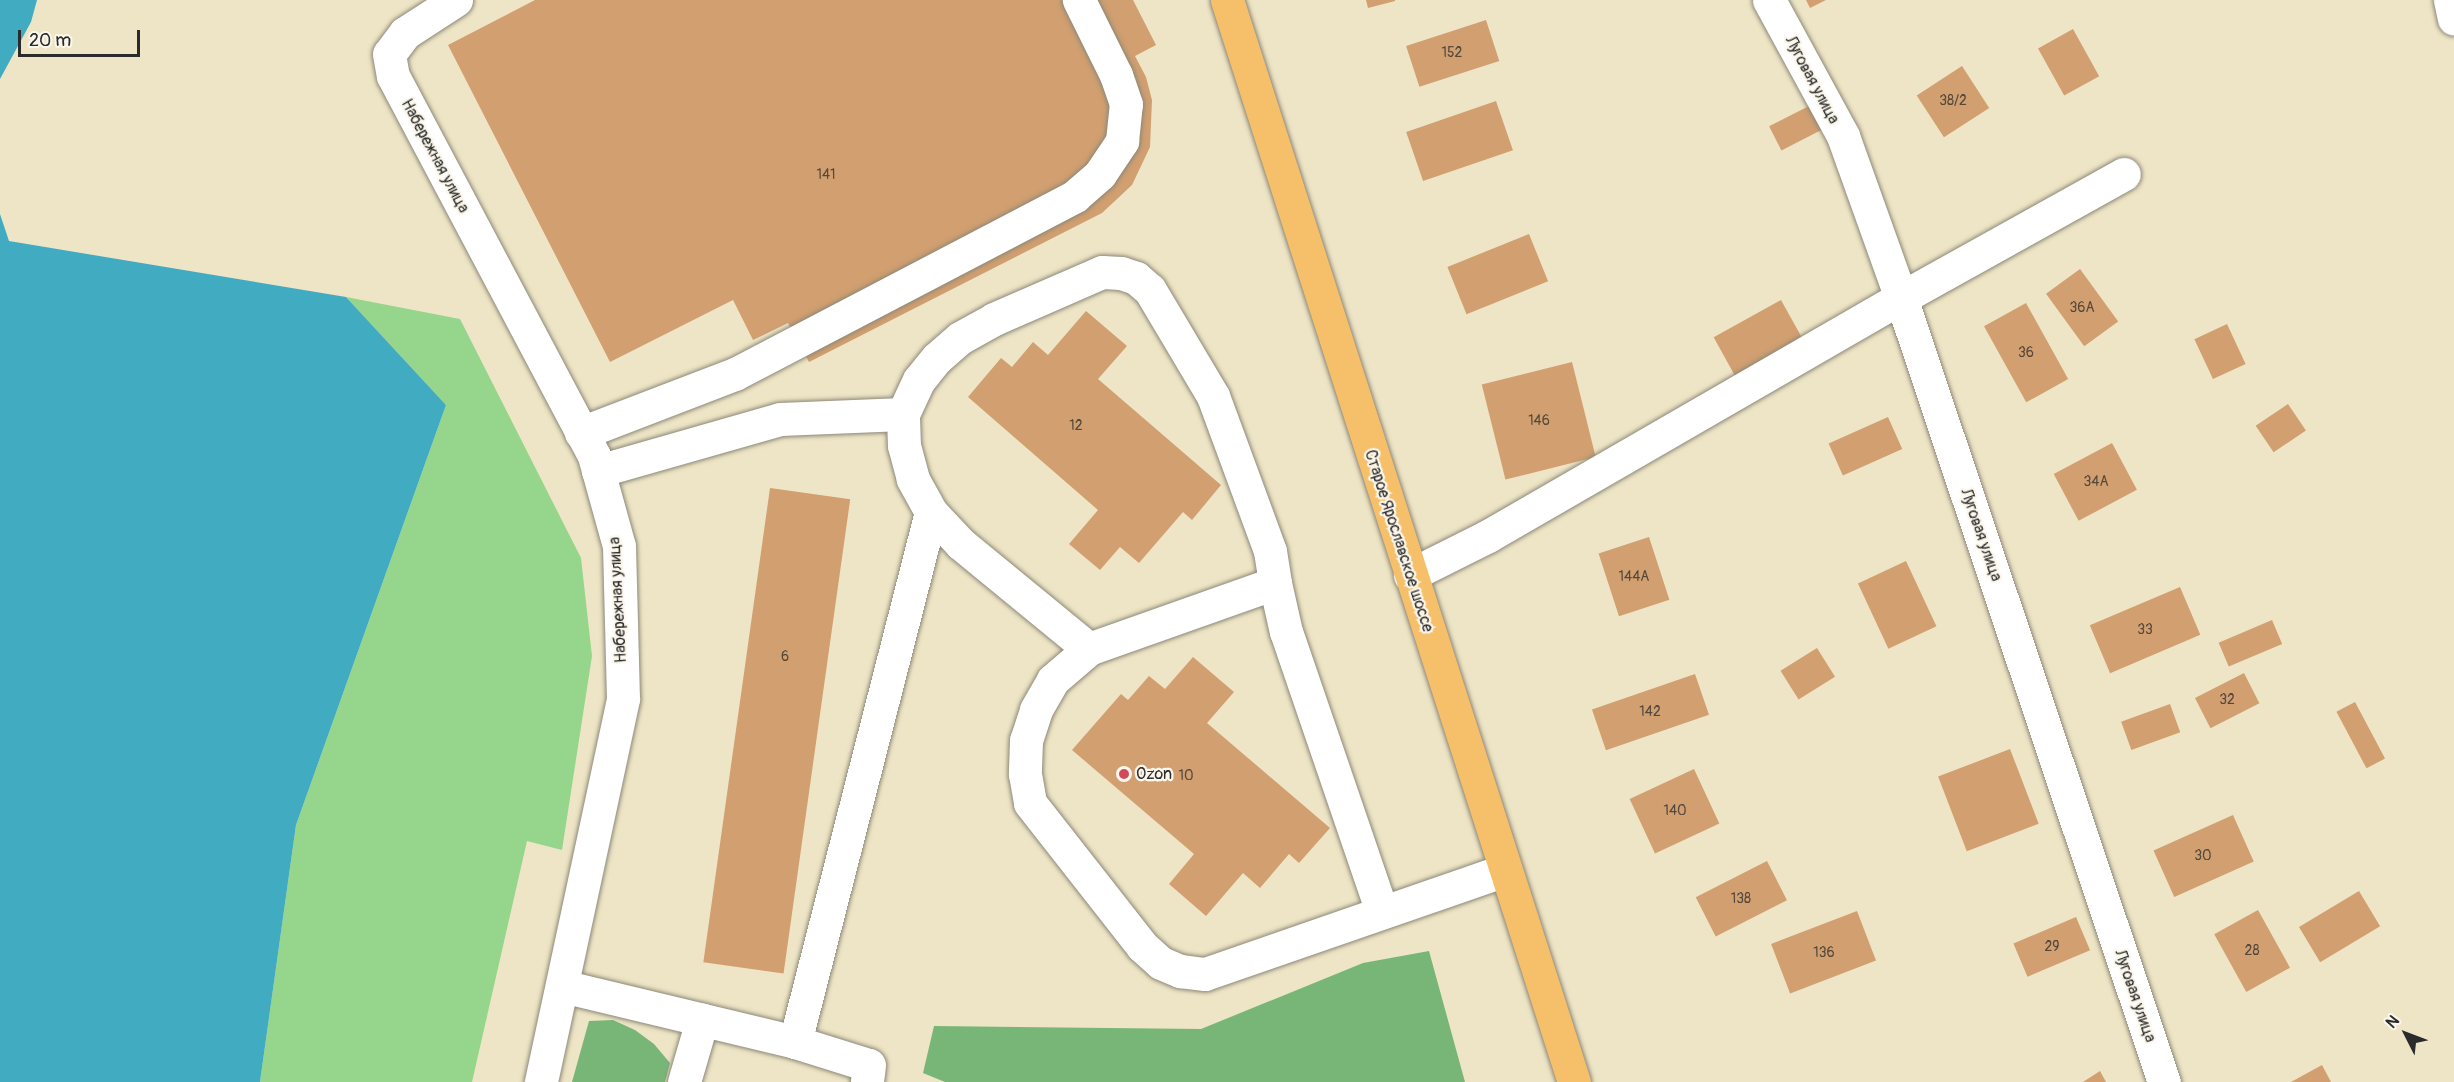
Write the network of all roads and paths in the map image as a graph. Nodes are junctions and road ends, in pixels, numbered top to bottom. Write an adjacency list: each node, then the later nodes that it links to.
1 (456, 0): 10 (street, Набережная улица)
2 (1079, 0): 10 (street)
3 (1227, 0): 13 (main road, Старое Ярославское шоссе)
4 (1769, 0): 8 (street, Луговая улица)
5 (2450, 0): 6 (street)
6 (2454, 19)
7 (2124, 174): 8 (street)
8 (1901, 298): 13 (street); 25 (street, Луговая улица)
9 (903, 414): 11 (street); 12 (street); 14 (street)
10 (581, 433): 11 (street, Набережная улица)
11 (598, 471): 18 (street, Набережная улица)
12 (930, 512): 15 (street); 20 (street)
13 (1410, 575): 16 (main road, Старое Ярославское шоссе)
14 (1275, 583): 15 (street); 17 (street)
15 (1089, 649): 17 (street)
16 (1506, 870): 17 (street); 24 (main road, Старое Ярославское шоссе)
17 (1382, 912)
18 (562, 986): 19 (street); 21 (street, Набережная улица)
19 (702, 1020): 20 (street); 22 (street)
20 (795, 1042): 23 (street)
21 (541, 1082)
22 (684, 1082)
23 (867, 1082)
24 (1574, 1082)
25 (2164, 1082)

